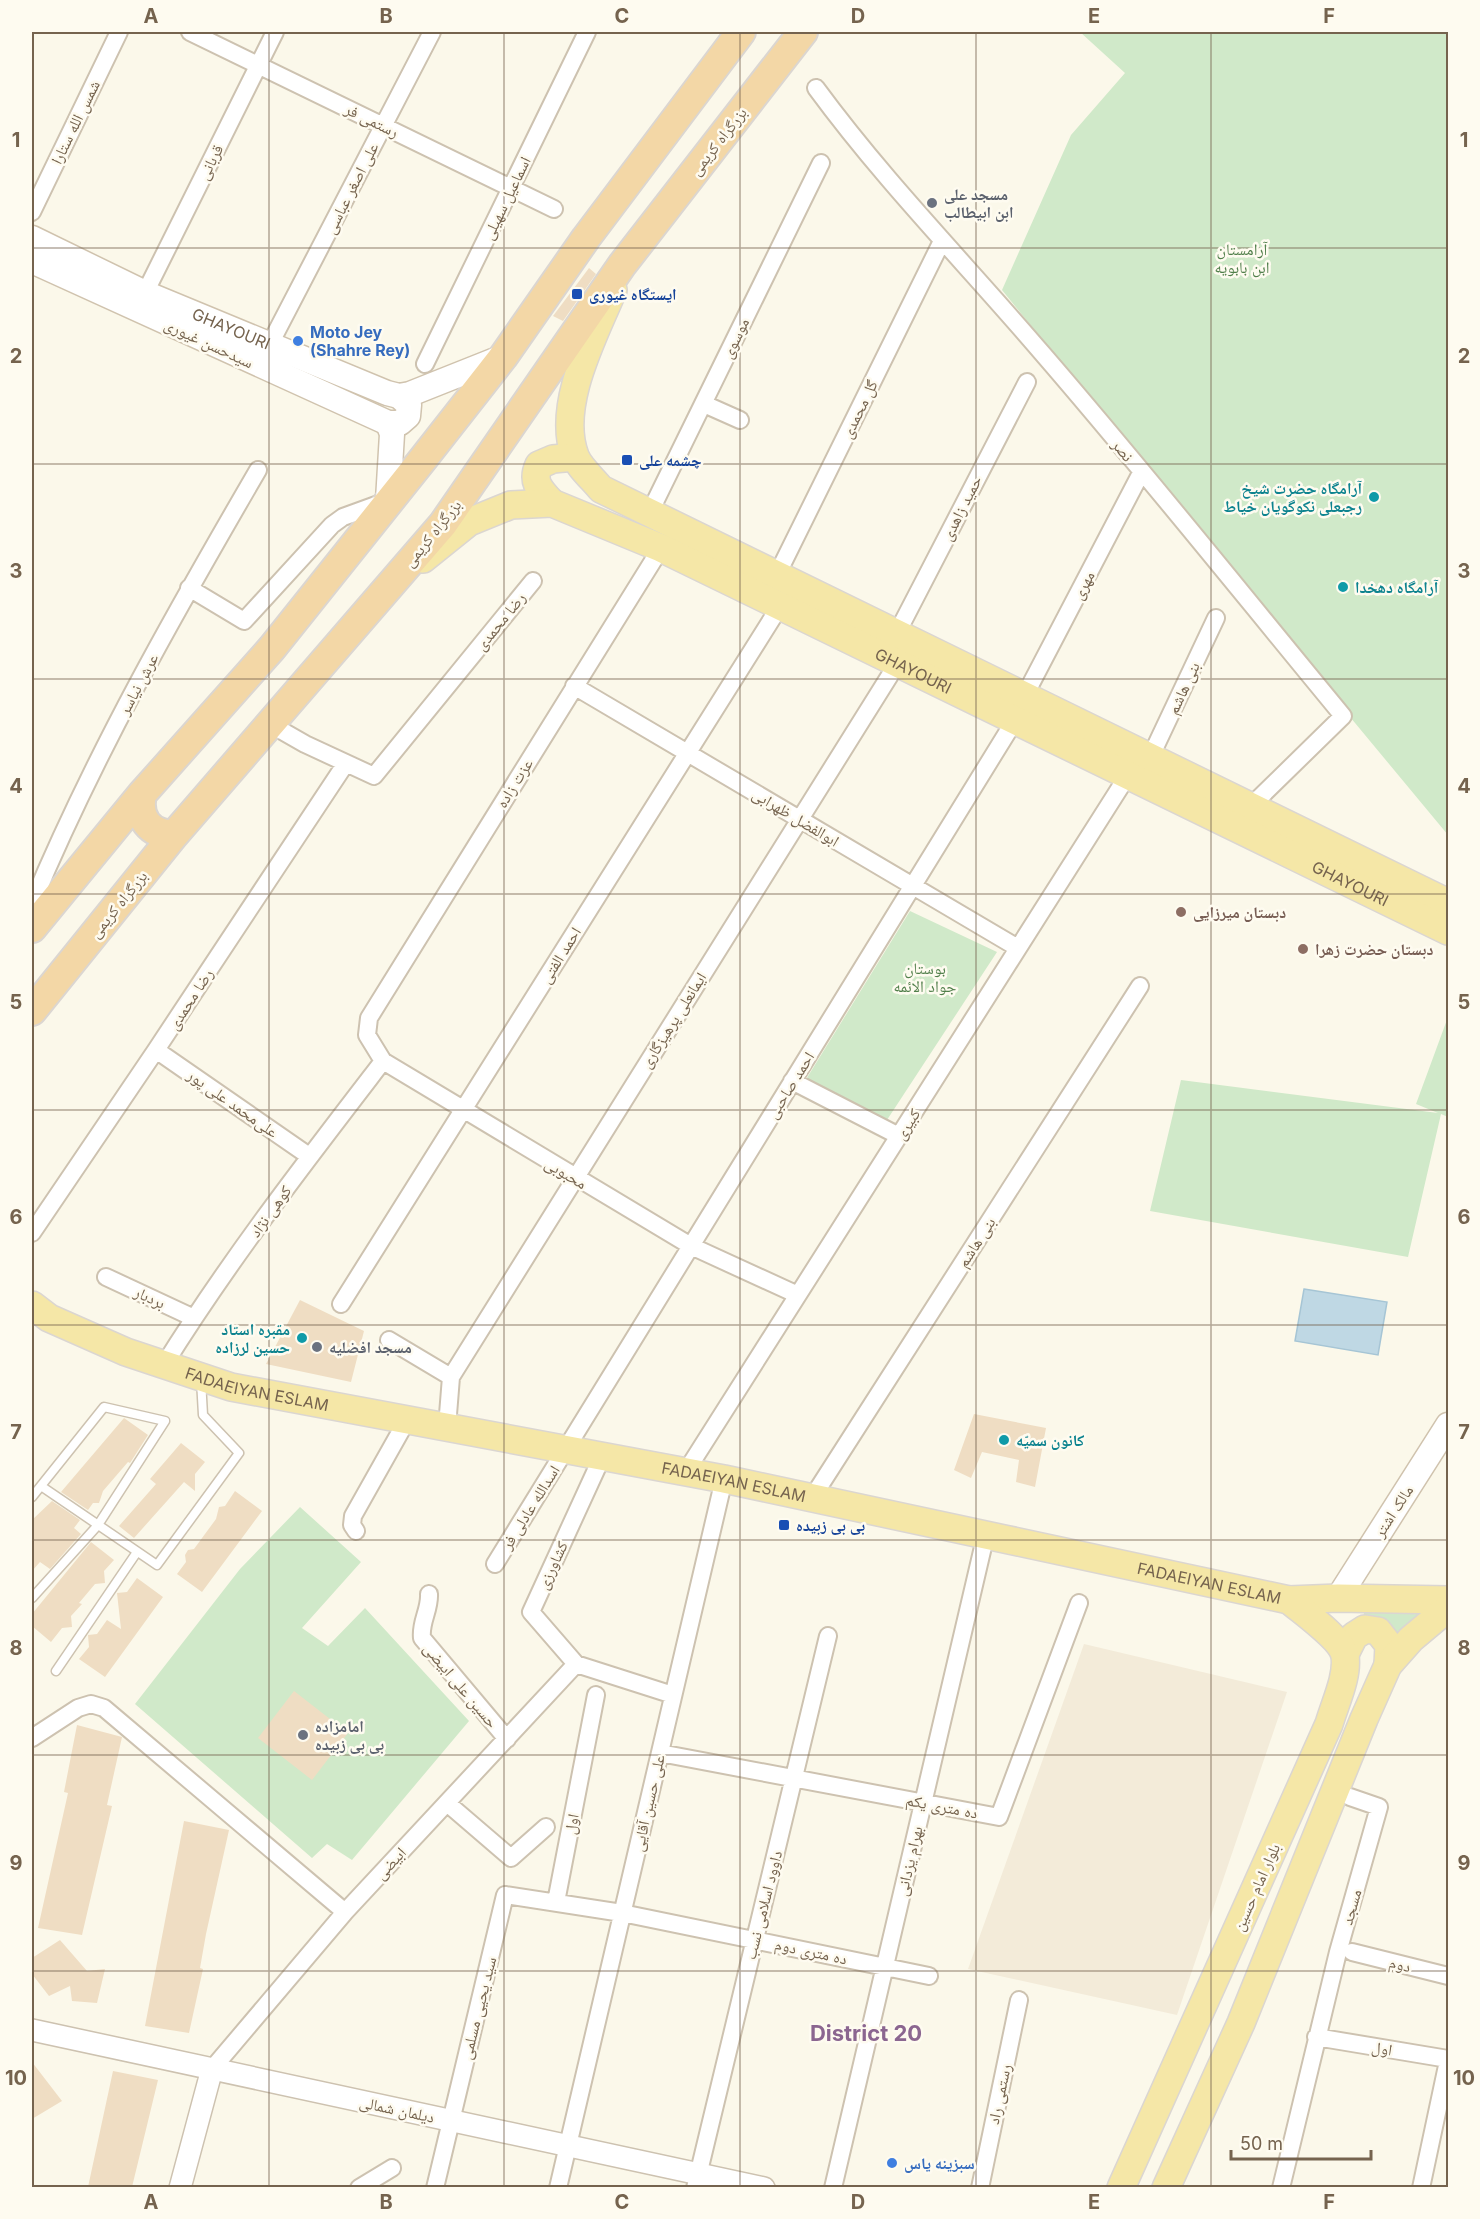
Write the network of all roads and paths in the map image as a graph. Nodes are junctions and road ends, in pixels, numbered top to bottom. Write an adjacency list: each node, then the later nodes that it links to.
1 (119, 32): 14 (street, شمس الله ستارا)
2 (190, 32): 8 (street, رستمی فر)
3 (275, 32): 8 (street, قربانی)
4 (432, 32): 10 (street, علی اصغر عباسی)
5 (587, 32): 12 (street, اسماعیل سهیلی)
6 (741, 32): 21 (highway)
7 (803, 32): 18 (highway, بزرگراه کریمی)
8 (258, 65): 10 (street, رستمی فر); 19 (street, قربانی)
9 (816, 88): 16 (street, نصر)
10 (383, 126): 12 (street, رستمی فر); 20 (street, علی اصغر عباسی)
11 (821, 162): 25 (street, موسوی)
12 (510, 188): 13 (street, رستمی فر); 22 (street, اسماعیل سهیلی)
13 (554, 209)
14 (32, 212)
15 (32, 238): 19 (main road, GHAYOURI)
16 (942, 241): 30 (street, نصر); 35 (street, گل محمدی)
17 (32, 261): 27 (main road, سیدحسن غیوری)
18 (622, 265): 28 (main road, GHAYOURI); 38 (highway, بزرگراه کریمی)
19 (145, 293): 20 (main road, GHAYOURI)
20 (270, 344): 24 (main road, GHAYOURI)
21 (503, 357): 24 (main road); 31 (highway)
22 (425, 364)
23 (1027, 382): 41 (street, حمید زاهدی)
24 (399, 396): 27 (main road)
25 (704, 404): 26 (street); 33 (street, موسوی)
26 (740, 420)
27 (388, 423): 31 (main road)
28 (575, 457): 32 (main road); 33 (main road, GHAYOURI)
29 (258, 470): 37 (street, عرش نیاسر)
30 (1141, 473): 44 (street, مهری); 51 (street, نصر)
31 (388, 500): 37 (street); 50 (highway)
32 (552, 503): 34 (main road, GHAYOURI); 38 (main road, GHAYOURI)
33 (649, 514): 35 (main road, GHAYOURI)
34 (661, 548): 39 (main road, GHAYOURI); 43 (street, عزت زاده)
35 (776, 577): 41 (main road, GHAYOURI)
36 (533, 581): 48 (street, رضا محمدی)
37 (189, 588): 56 (street, عرش نیاسر)
38 (385, 590): 45 (highway, بزرگراه کریمی)
39 (780, 606): 42 (main road, GHAYOURI); 46 (street, احمد الفتی)
40 (1216, 618): 47 (street, بنی هاشم)
41 (896, 635): 44 (main road, GHAYOURI)
42 (897, 663): 44 (main road, GHAYOURI); 52 (street, ایمانعلی پرهیزگاری)
43 (574, 686): 46 (street, ابوالفضل ظهرابی); 62 (street, عزت زاده)
44 (1019, 709): 47 (main road, GHAYOURI); 49 (main road, GHAYOURI); 54 (street, احمد صاحبی)
45 (270, 724): 48 (street, رضا محمدی); 53 (highway, بزرگراه کریمی)
46 (688, 753): 52 (street, ابوالفضل ظهرابی); 66 (street, احمد الفتی)
47 (1150, 758): 51 (main road, GHAYOURI)
48 (346, 763): 63 (street, رضا محمدی)
49 (1128, 775): 58 (main road, GHAYOURI); 59 (street, کبیری)
50 (142, 794): 53 (highway); 57 (highway)
51 (1250, 807): 55 (main road, GHAYOURI)
52 (799, 819): 54 (street, ابوالفضل ظهرابی); 69 (street, ایمانعلی پرهیزگاری)
53 (174, 835): 61 (highway, بزرگراه کریمی)
54 (913, 886): 59 (street, ابوالفضل ظهرابی); 65 (street, احمد صاحبی)
55 (1449, 903)
56 (32, 904)
57 (32, 928)
58 (1449, 931)
59 (1018, 948): 67 (street, کبیری)
60 (1140, 986): 90 (street, بنی هاشم)
61 (32, 1011)
62 (369, 1018): 64 (street, محبوبی)
63 (156, 1050): 68 (street, علی‌محمد علی پور); 70 (street, رضا محمدی)
64 (383, 1061): 66 (street, محبوبی); 68 (street, کوهی نژاد)
65 (792, 1081): 67 (street); 71 (street, احمد صاحبی)
66 (464, 1109): 69 (street, محبوبی); 74 (street, احمد الفتی)
67 (899, 1136): 73 (street, کبیری)
68 (309, 1156): 76 (street, کوهی نژاد)
69 (574, 1178): 71 (street, محبوبی); 80 (street, ایمانعلی پرهیزگاری)
70 (32, 1233)
71 (691, 1246): 73 (street, محبوبی); 84 (street, احمد صاحبی)
72 (106, 1277): 76 (street, بردبار)
73 (798, 1295): 86 (street, کبیری)
74 (340, 1304)
75 (35, 1314): 78 (main road, FADAEIYAN ESLAM)
76 (194, 1318): 78 (street, کوهی نژاد)
77 (389, 1340): 80 (street)
78 (164, 1365): 79 (main road, FADAEIYAN ESLAM)
79 (200, 1377): 81 (main road, FADAEIYAN ESLAM); 94 (lane)
80 (450, 1377): 83 (street)
81 (407, 1420): 83 (main road, FADAEIYAN ESLAM); 92 (street)
82 (1449, 1425): 98 (main road, مالک اشتر)
83 (447, 1427): 84 (main road, FADAEIYAN ESLAM)
84 (565, 1450): 85 (main road, FADAEIYAN ESLAM); 95 (street, اسدالله عادلی فر)
85 (602, 1457): 86 (main road, FADAEIYAN ESLAM); 105 (street, کشاورزی)
86 (685, 1473): 87 (main road, FADAEIYAN ESLAM)
87 (724, 1479): 90 (main road, FADAEIYAN ESLAM); 109 (street, علی حسین آقایی)
88 (41, 1486): 89 (lane); 91 (lane); 91 (lane)
89 (32, 1497)
90 (812, 1498): 93 (main road, FADAEIYAN ESLAM)
91 (98, 1525): 94 (lane); 97 (lane)
92 (356, 1531)
93 (986, 1534): 99 (main road, FADAEIYAN ESLAM); 115 (street, بهرام یزدانی)
94 (137, 1552): 107 (lane)
95 (495, 1564)
96 (429, 1594): 111 (street, حسین علی ابیضی)
97 (32, 1598)
98 (1338, 1598): 99 (main road, FADAEIYAN ESLAM); 100 (main road, FADAEIYAN ESLAM)
99 (1289, 1600): 104 (main road)
100 (1449, 1600)
101 (1079, 1603): 115 (street, ده متری یکم)
102 (1449, 1608): 106 (main road)
103 (828, 1636): 113 (street, داوود اسلامی نسب)
104 (1345, 1654): 106 (main road); 142 (main road, بلوار امام حسین)
105 (576, 1664): 109 (street); 111 (street, ابیضی)
106 (1388, 1665): 143 (main road)
107 (56, 1671)
108 (596, 1695): 118 (street, اول)
109 (673, 1695): 112 (street, علی حسین آقایی)
110 (32, 1738): 119 (street)
111 (507, 1738): 116 (street, ابیضی)
112 (660, 1753): 113 (street, ده متری یکم); 120 (street, علی حسین آقایی)
113 (794, 1778): 115 (street, ده متری یکم); 121 (street, داوود اسلامی نسب)
114 (1350, 1797): 128 (street, مسجد)
115 (923, 1802): 123 (street, بهرام یزدانی)
116 (447, 1803): 117 (street); 119 (street, ابیضی)
117 (546, 1827)
118 (556, 1902): 120 (street, ده متری دوم); 131 (street, سید یحیی مسلمی)
119 (345, 1912): 130 (street, ابیضی)
120 (622, 1913): 121 (street, ده متری دوم); 132 (street, علی حسین آقایی)
121 (755, 1940): 123 (street, ده متری دوم); 134 (street, داوود اسلامی نسب)
122 (1352, 1952): 125 (street, دوم)
123 (885, 1967): 124 (street, ده متری دوم); 140 (street, بهرام یزدانی)
124 (929, 1976)
125 (1449, 1976)
126 (1019, 2000): 141 (street, رستمی راد)
127 (32, 2030): 130 (street, دیلمان شمالی)
128 (1316, 2037): 129 (street, اول); 144 (street)
129 (1449, 2060): 145 (street)
130 (212, 2069): 131 (street, دیلمان شمالی); 135 (street)
131 (451, 2121): 132 (street, دیلمان شمالی); 137 (street, سید یحیی مسلمی)
132 (570, 2137): 134 (street, دیلمان شمالی); 138 (street, علی حسین آقایی)
133 (392, 2168): 136 (street)
134 (696, 2180): 139 (street, دیلمان شمالی)
135 (180, 2187)
136 (359, 2187)
137 (435, 2187)
138 (558, 2187)
139 (764, 2187)
140 (833, 2187)
141 (980, 2187)
142 (1121, 2187)
143 (1166, 2187)
144 (1281, 2187)
145 (1421, 2187)

